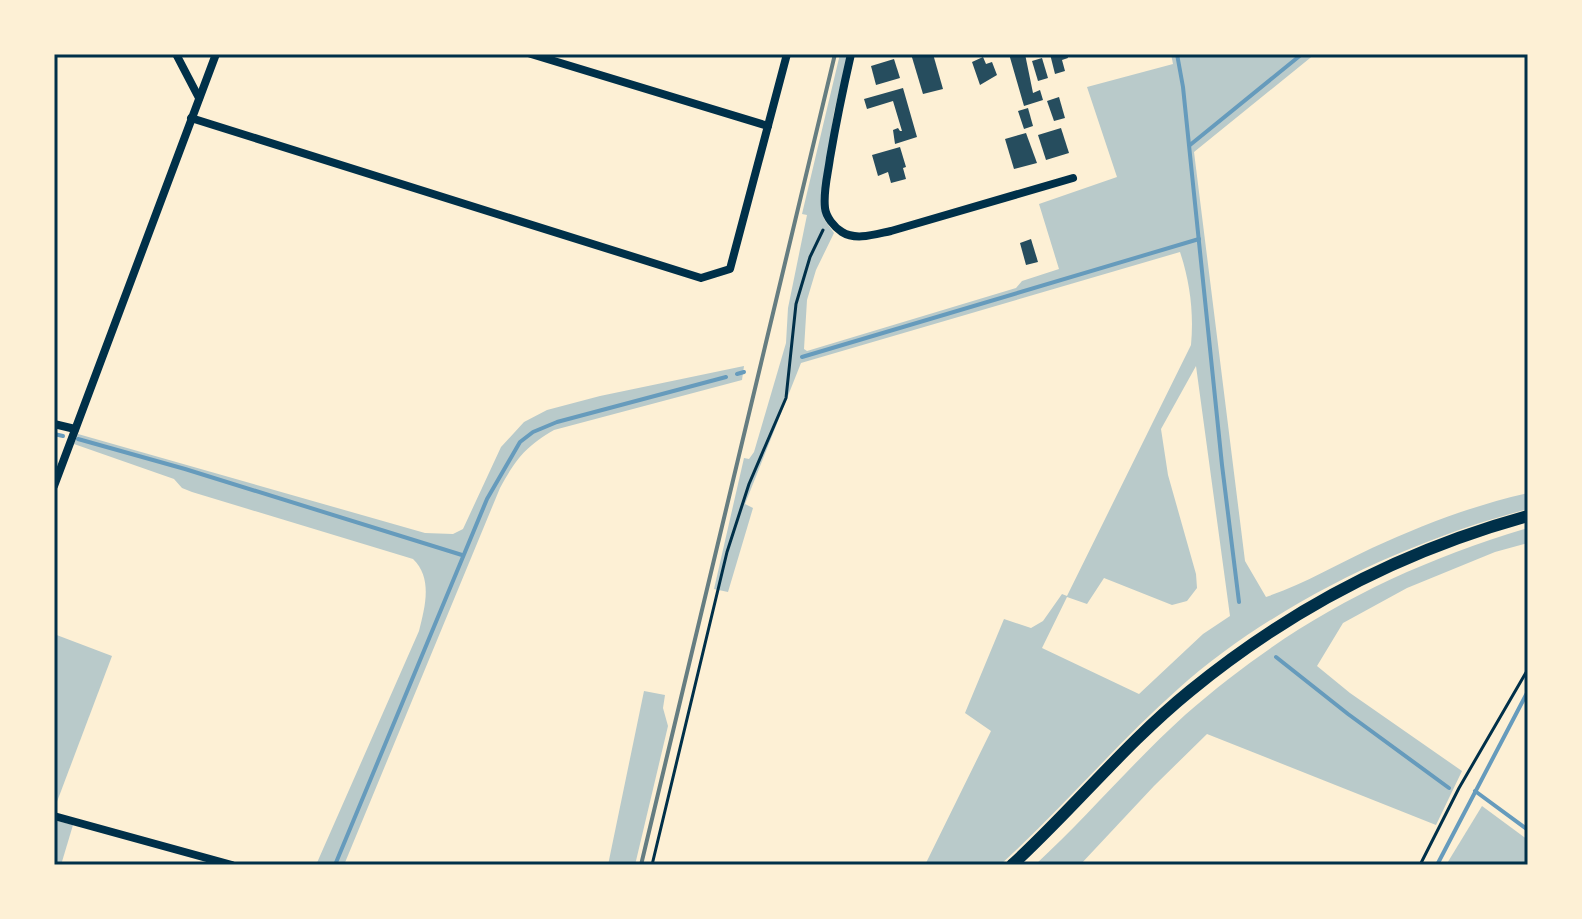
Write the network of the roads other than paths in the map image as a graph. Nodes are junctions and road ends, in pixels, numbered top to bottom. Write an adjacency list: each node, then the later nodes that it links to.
1 (176, 54): 6 (street)
2 (216, 54): 6 (street)
3 (531, 54): 8 (street)
4 (787, 54): 8 (street)
5 (851, 54): 9 (street)
6 (199, 98): 7 (street)
7 (191, 118): 8 (street); 11 (street)
8 (768, 126)
9 (1073, 178)
10 (54, 424): 11 (street)
11 (75, 429): 12 (street)
12 (54, 486)
13 (1528, 516): 16 (main road)
14 (54, 816): 15 (street)
15 (232, 865)
16 (1012, 865)

